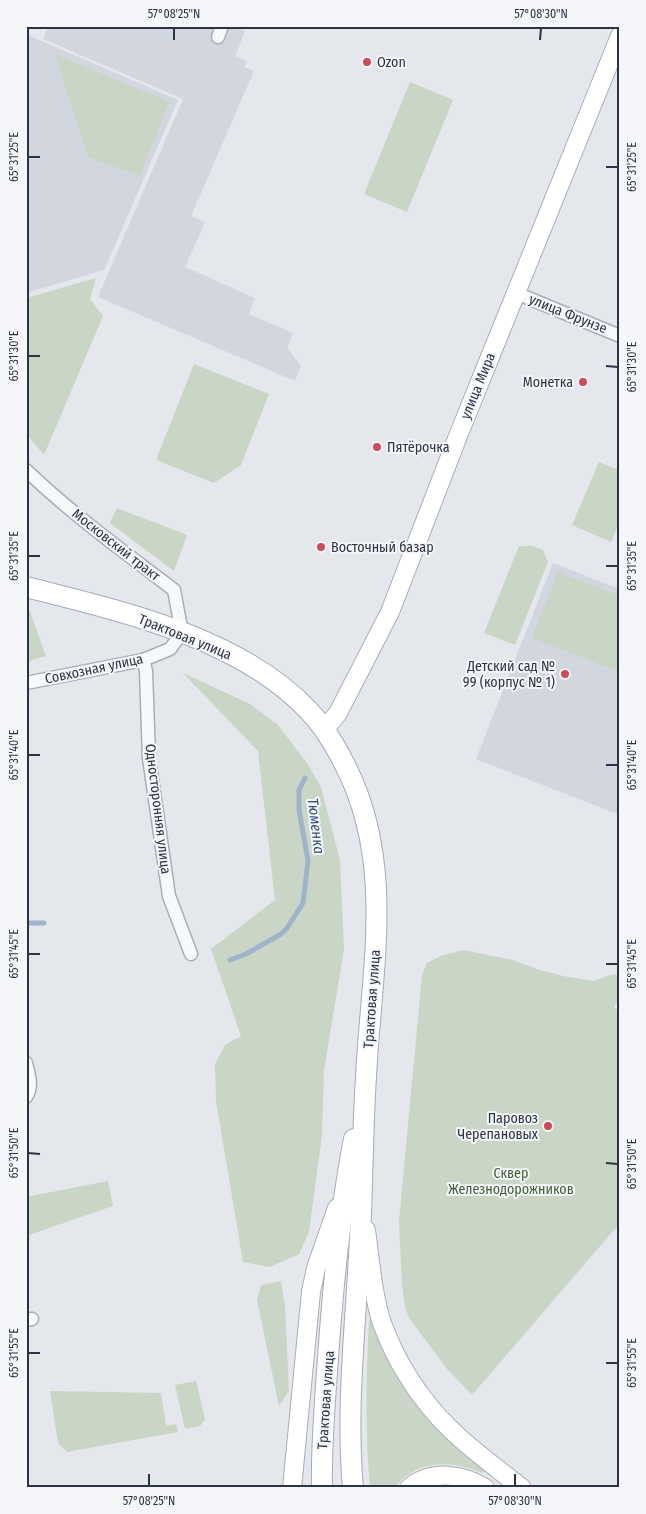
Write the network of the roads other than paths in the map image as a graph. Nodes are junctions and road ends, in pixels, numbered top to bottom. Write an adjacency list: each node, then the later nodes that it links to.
1 (620, 36): 2 (street, улица Мира)
2 (516, 293): 3 (street, улица Фрунзе); 9 (street, улица Мира)
3 (620, 336)
4 (26, 470): 6 (street, Московский тракт)
5 (26, 587): 6 (main road, Трактовая улица)
6 (182, 633): 7 (street, Совхозная улица); 9 (main road, Трактовая улица)
7 (143, 660): 8 (street, Совхозная улица); 10 (street, Односторонняя улица)
8 (26, 682)
9 (325, 729): 13 (main road, Трактовая улица)
10 (191, 954)
11 (26, 1063): 12 (street)
12 (27, 1096)
13 (353, 1192): 14 (street); 15 (main road, Трактовая улица); 16 (main road, Трактовая улица); 19 (street)
14 (291, 1488)
15 (322, 1488)
16 (353, 1488)
17 (410, 1488): 18 (street)
18 (485, 1488)
19 (522, 1488)

